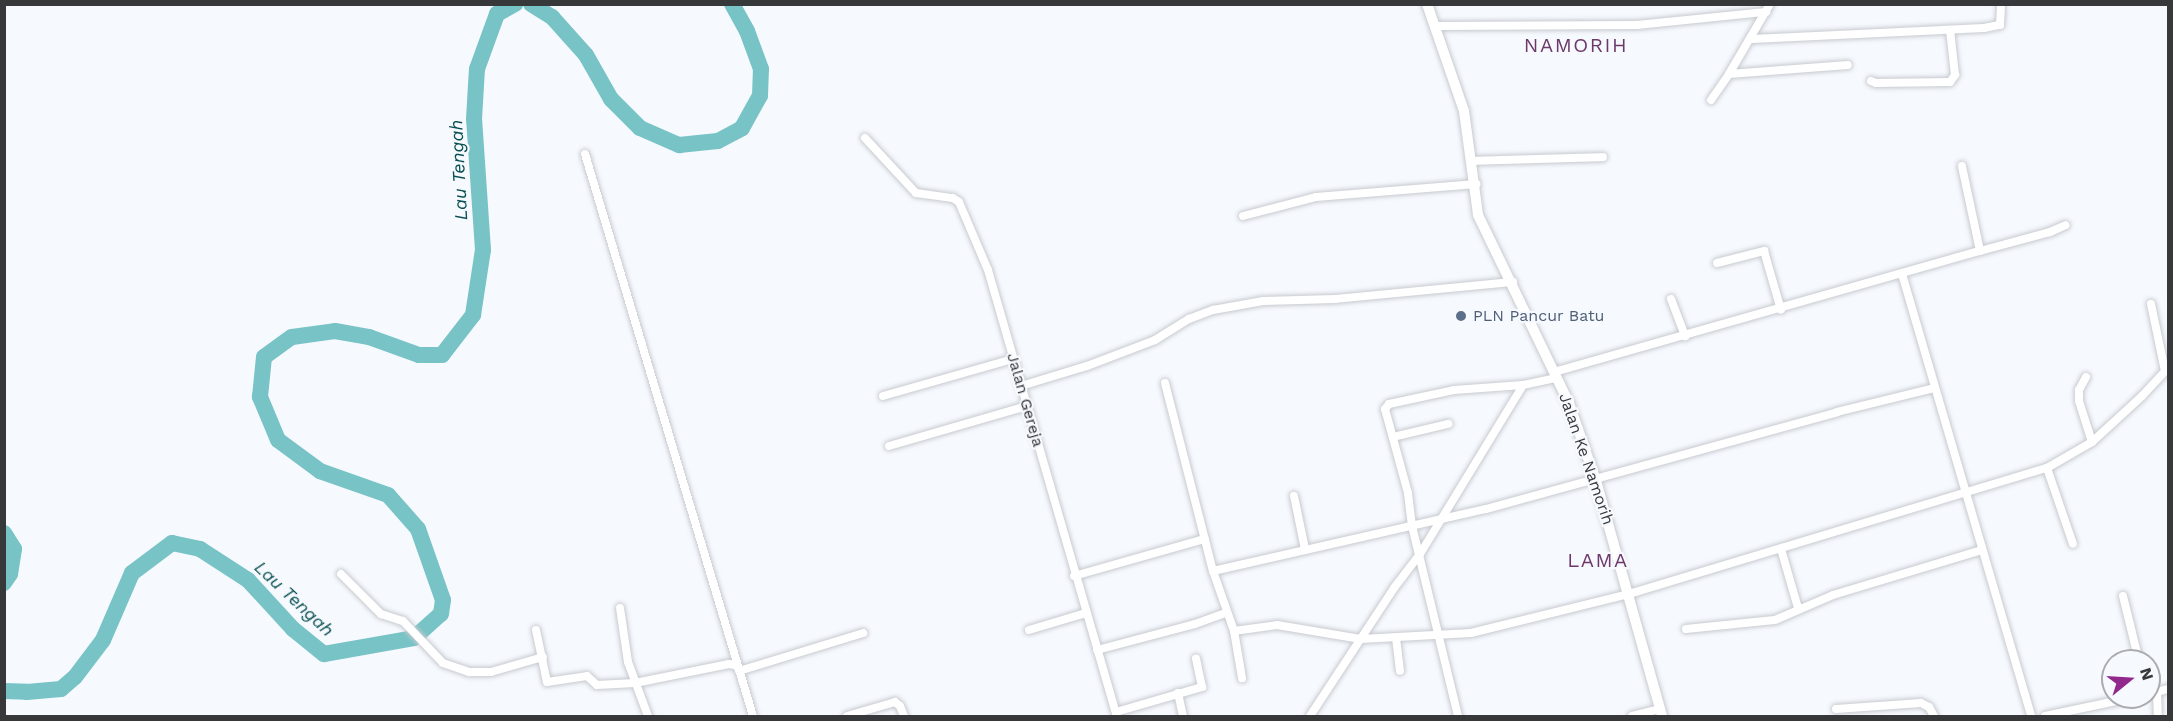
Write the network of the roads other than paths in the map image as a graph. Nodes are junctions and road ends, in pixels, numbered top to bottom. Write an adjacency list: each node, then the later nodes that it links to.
1 (1427, 4): 4 (street, Jalan Ke Namorih)
2 (2001, 4): 5 (street)
3 (1768, 8): 4 (street); 6 (street)
4 (1436, 26): 14 (street, Jalan Ke Namorih)
5 (1950, 30): 6 (street); 9 (street)
6 (1752, 39): 8 (street)
7 (1848, 65): 8 (street)
8 (1729, 74): 10 (street)
9 (1871, 81)
10 (1711, 100)
11 (865, 138): 27 (street, Jalan Gereja)
12 (585, 154): 74 (street)
13 (1603, 158): 14 (street)
14 (1472, 161): 16 (street, Jalan Ke Namorih)
15 (1962, 166): 19 (street)
16 (1476, 184): 17 (street); 22 (street, Jalan Ke Namorih)
17 (1243, 216)
18 (2066, 225): 19 (street)
19 (1980, 251): 21 (street)
20 (1718, 263): 25 (street)
21 (1902, 273): 25 (street); 34 (street)
22 (1513, 282): 29 (street, Jalan Ke Namorih); 33 (street)
23 (1671, 299): 26 (street)
24 (2151, 304): 28 (street)
25 (1781, 310): 26 (street)
26 (1685, 336): 29 (street)
27 (1013, 359): 33 (street, Jalan Gereja); 35 (street)
28 (2167, 369): 39 (street)
29 (1556, 375): 32 (street); 42 (street, Jalan Ke Namorih)
30 (2086, 377): 39 (street)
31 (1165, 383): 47 (street)
32 (1523, 385): 38 (street); 45 (street)
33 (1021, 386): 36 (street, Jalan Gereja)
34 (1934, 388): 42 (street); 43 (street)
35 (883, 396)
36 (1027, 406): 40 (street); 55 (street, Jalan Gereja)
37 (1448, 424): 38 (street)
38 (1394, 437): 46 (street)
39 (2092, 442): 41 (street)
40 (889, 446)
41 (2047, 468): 43 (street); 48 (street)
42 (1596, 481): 45 (street); 56 (street, Jalan Ke Namorih)
43 (1966, 494): 50 (street); 51 (street)
44 (1294, 496): 49 (street)
45 (1441, 520): 46 (street); 52 (street)
46 (1412, 526): 49 (street); 52 (street)
47 (1204, 539): 53 (street); 55 (street)
48 (2073, 544)
49 (1305, 549): 53 (street)
50 (1781, 549): 56 (street); 59 (street)
51 (1982, 550): 59 (street); 92 (street)
52 (1420, 554): 67 (street); 69 (street)
53 (1213, 572): 61 (street)
54 (341, 574): 72 (street)
55 (1074, 576): 60 (street, Jalan Gereja)
56 (1629, 594): 67 (street); 81 (street, Jalan Ke Namorih)
57 (2123, 596): 70 (street)
58 (620, 608): 77 (street)
59 (1798, 608): 62 (street)
60 (1086, 613): 64 (street); 71 (street, Jalan Gereja)
61 (1226, 613): 65 (street); 71 (street)
62 (1686, 629)
63 (536, 630): 72 (street)
64 (1029, 630)
65 (1234, 632): 69 (street); 76 (street)
66 (863, 633): 74 (street)
67 (1438, 634): 68 (street); 89 (street)
68 (1396, 638): 69 (street); 75 (street)
69 (1361, 639): 88 (street)
70 (2136, 649)
71 (1097, 650): 82 (street, Jalan Gereja)
72 (543, 657): 77 (street)
73 (1196, 659): 78 (street)
74 (739, 671): 77 (street); 84 (street)
75 (1400, 671)
76 (1242, 678)
77 (635, 683): 83 (street)
78 (1178, 693): 82 (street); 87 (street)
79 (2101, 705): 93 (street)
80 (1836, 709): 91 (street)
81 (1661, 713): 90 (street)
82 (1116, 714)
83 (648, 717)
84 (753, 717)
85 (848, 717): 86 (street)
86 (904, 717)
87 (1183, 717)
88 (1311, 717)
89 (1458, 717)
90 (1632, 717)
91 (1934, 717)
92 (2031, 717)
93 (2045, 717)

